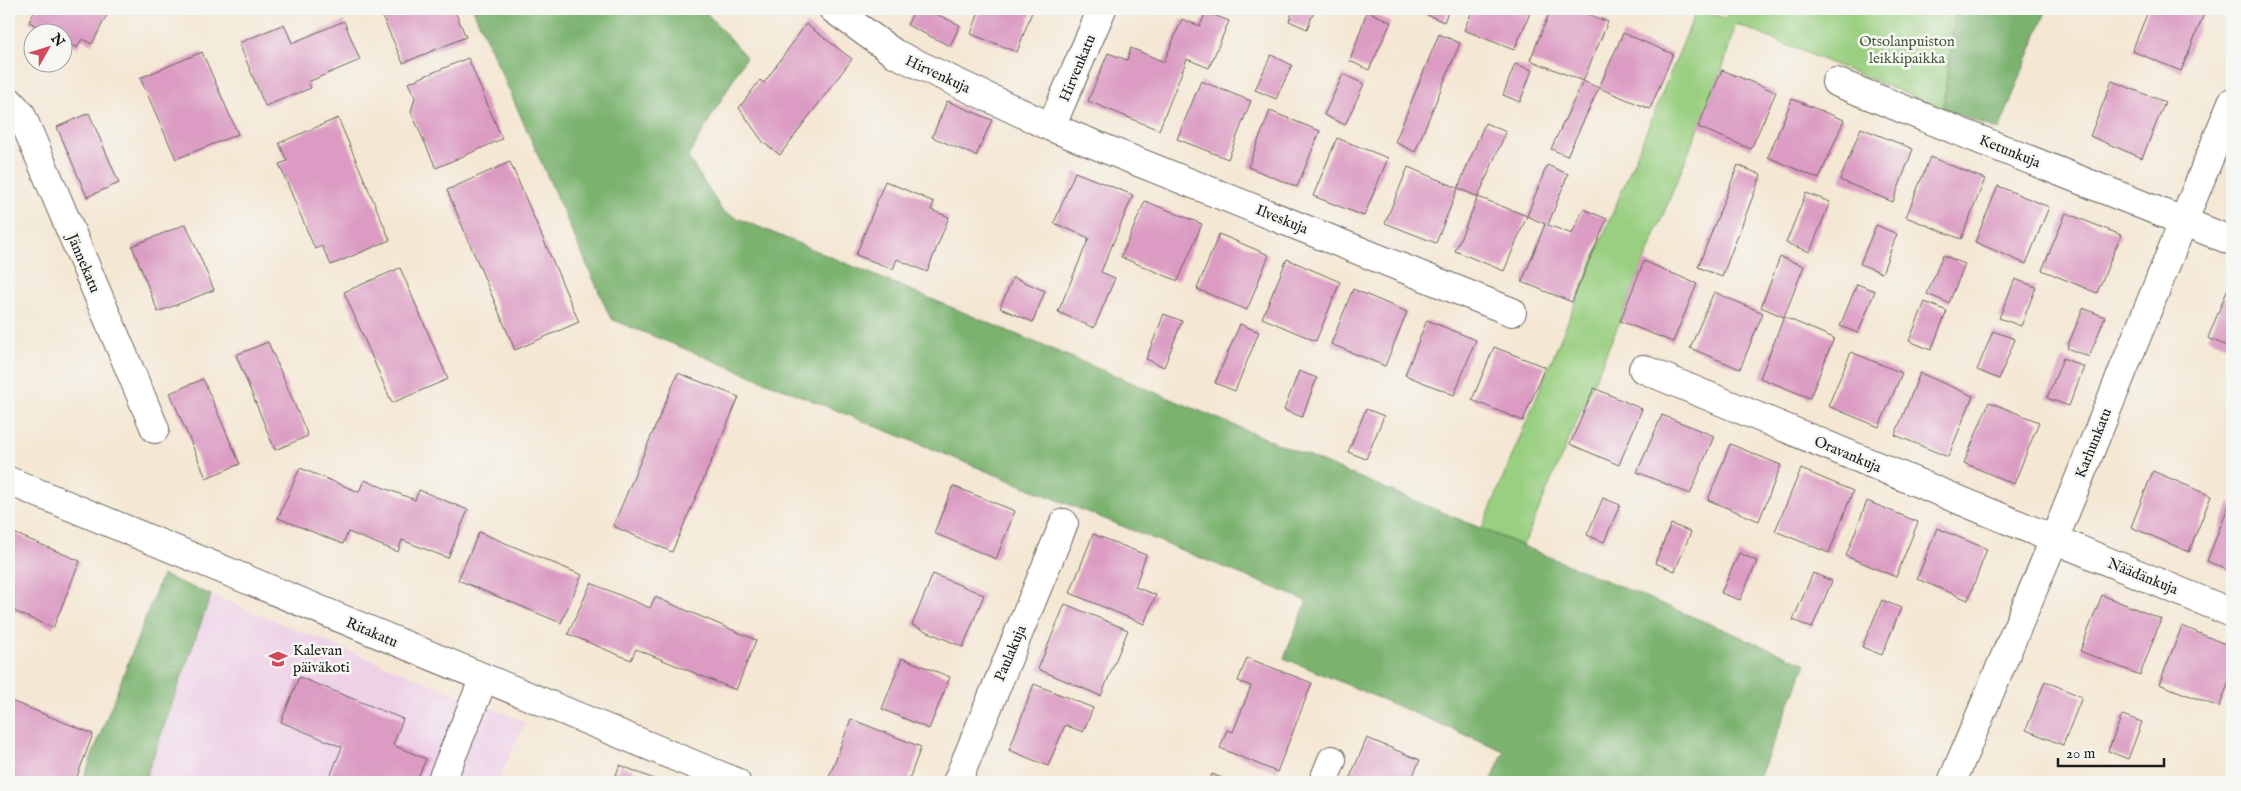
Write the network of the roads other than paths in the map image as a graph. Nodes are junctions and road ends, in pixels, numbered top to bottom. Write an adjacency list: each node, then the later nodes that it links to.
1 (833, 9): 6 (street, Hirvenkuja)
2 (1102, 9): 6 (street, Hirvenkatu)
3 (1836, 82): 8 (street, Ketunkuja)
4 (9, 101): 7 (street, Jännekatu)
5 (2232, 102): 8 (street, Karhunkatu)
6 (1052, 127): 10 (street, Ilveskuja)
7 (19, 137): 12 (street, Jännekatu)
8 (2184, 221): 9 (street, Ketunkuja); 15 (street, Karhunkatu)
9 (2232, 241)
10 (1512, 312)
11 (1643, 369): 15 (street, Oravankuja)
12 (155, 429)
13 (9, 481): 17 (street, Ritakatu)
14 (1064, 524): 20 (street, Paulakuja)
15 (2054, 540): 16 (street, Näädänkuja); 21 (street, Karhunkatu)
16 (2232, 612)
17 (484, 678): 18 (street); 19 (street, Ritakatu)
18 (441, 782)
19 (736, 782)
20 (956, 782)
21 (1952, 782)

